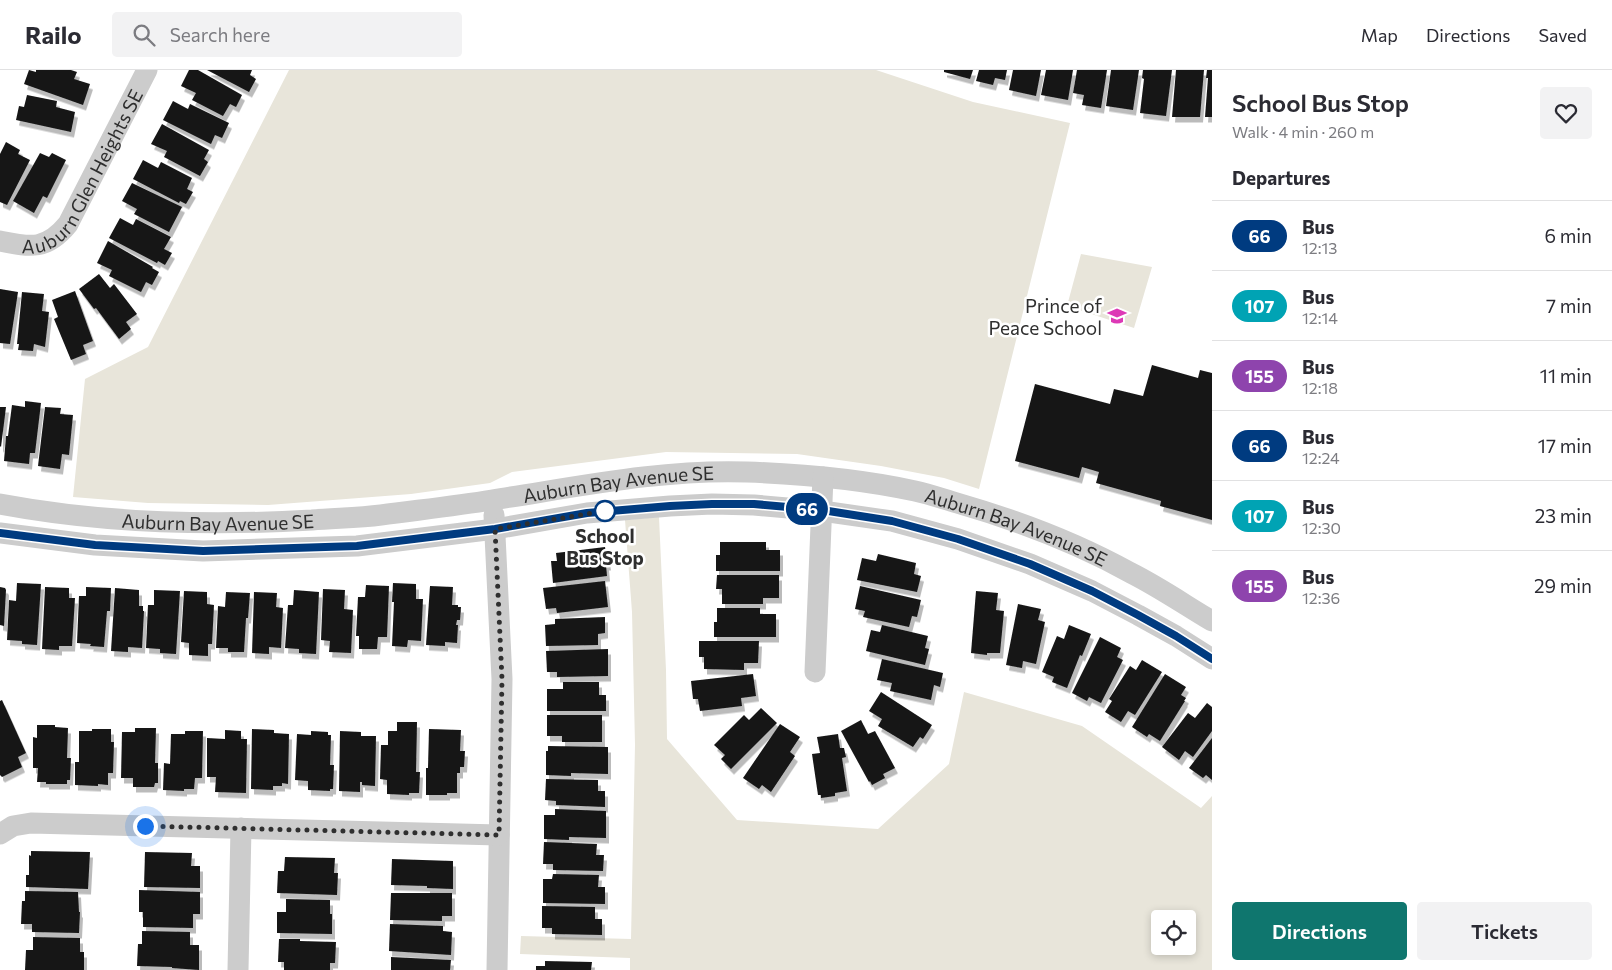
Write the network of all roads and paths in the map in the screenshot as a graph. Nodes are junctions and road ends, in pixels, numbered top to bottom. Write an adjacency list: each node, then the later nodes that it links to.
1 (147, 70): 2 (street, Auburn Glen Heights SE)
2 (0, 241)
3 (823, 477): 4 (street, Auburn Bay Avenue SE); 6 (street); 9 (street, Auburn Bay Avenue SE)
4 (493, 500): 5 (street, Auburn Bay Avenue SE); 7 (street)
5 (0, 504)
6 (822, 510): 7 (street, Auburn Bay Avenue SE); 10 (street, Auburn Bay Avenue SE); 11 (street)
7 (495, 529): 8 (street, Auburn Bay Avenue SE); 14 (street)
8 (0, 533)
9 (1212, 621)
10 (1212, 659)
11 (815, 672)
12 (241, 828): 13 (street); 14 (street); 15 (street)
13 (0, 834)
14 (499, 835): 16 (street)
15 (238, 970)
16 (497, 970)

